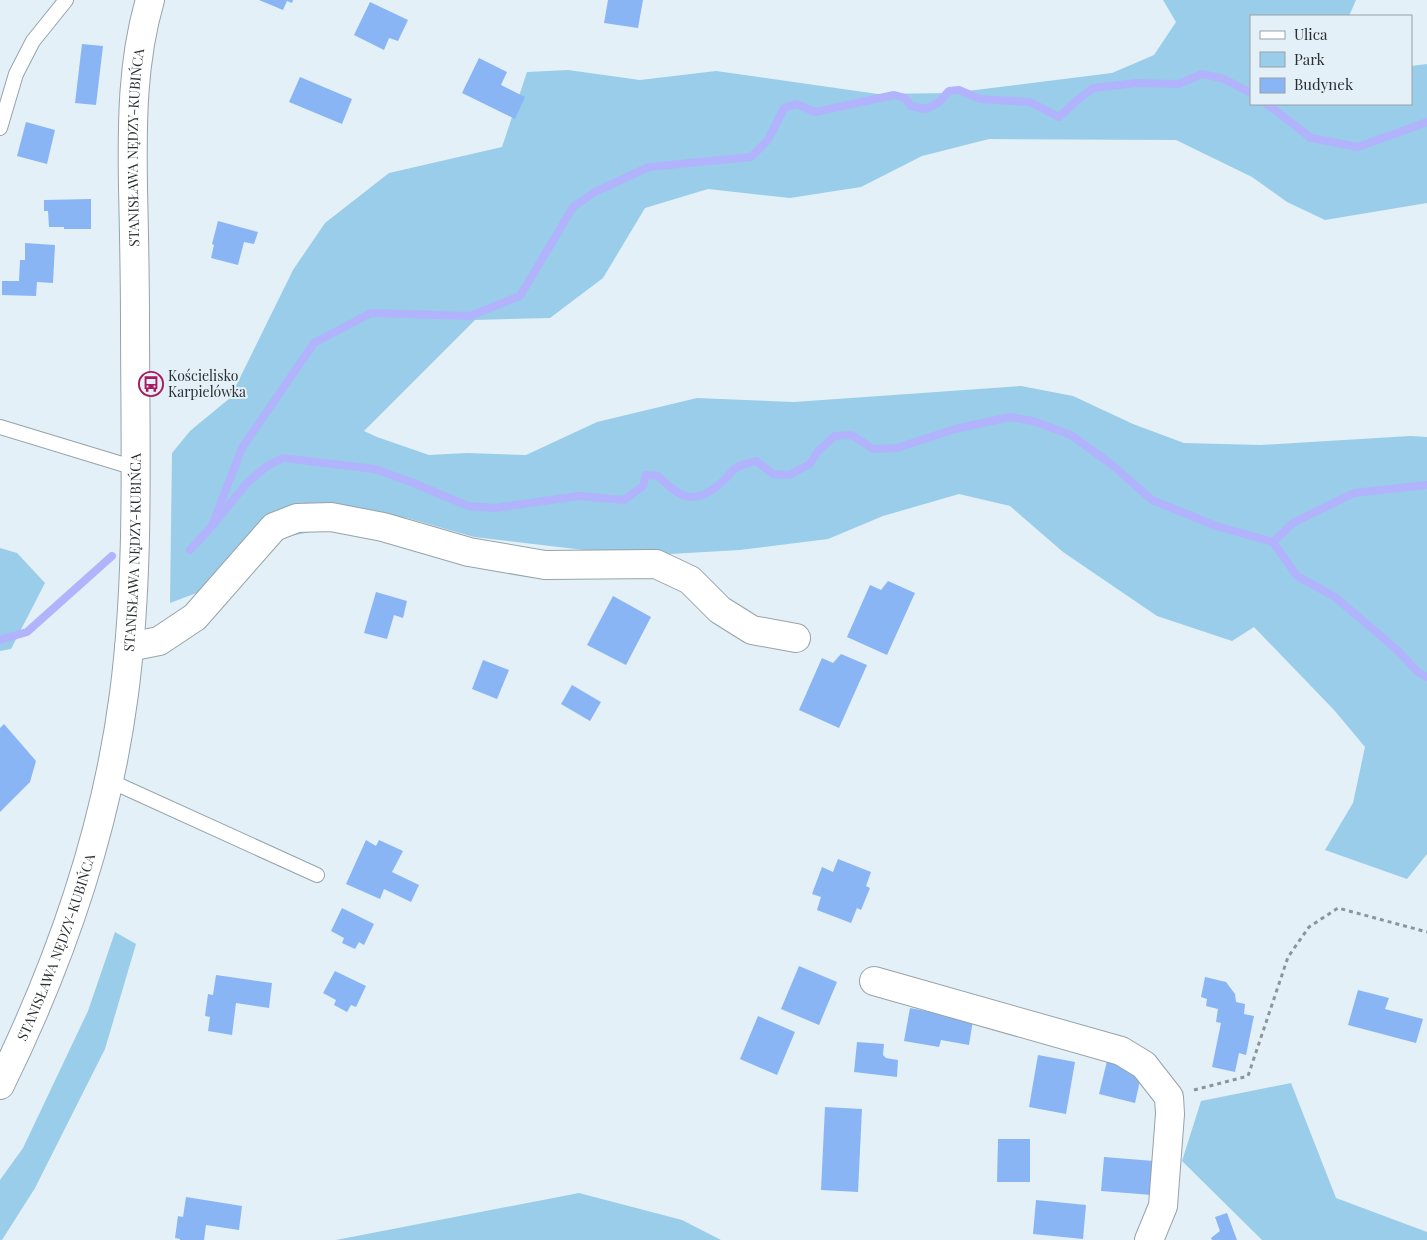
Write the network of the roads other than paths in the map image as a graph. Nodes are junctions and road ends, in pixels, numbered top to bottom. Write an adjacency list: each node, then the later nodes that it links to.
1 (66, 0): 3 (lane)
2 (150, 0): 5 (street, STANISŁAWA NĘDZY-KUBIŃCA)
3 (0, 128)
4 (0, 427): 5 (lane)
5 (134, 468): 7 (street, STANISŁAWA NĘDZY-KUBIŃCA)
6 (796, 638): 7 (street)
7 (129, 647): 8 (street, STANISŁAWA NĘDZY-KUBIŃCA)
8 (108, 780): 9 (lane); 11 (street, STANISŁAWA NĘDZY-KUBIŃCA)
9 (317, 875)
10 (874, 981): 12 (street)
11 (0, 1085)
12 (1149, 1240)

